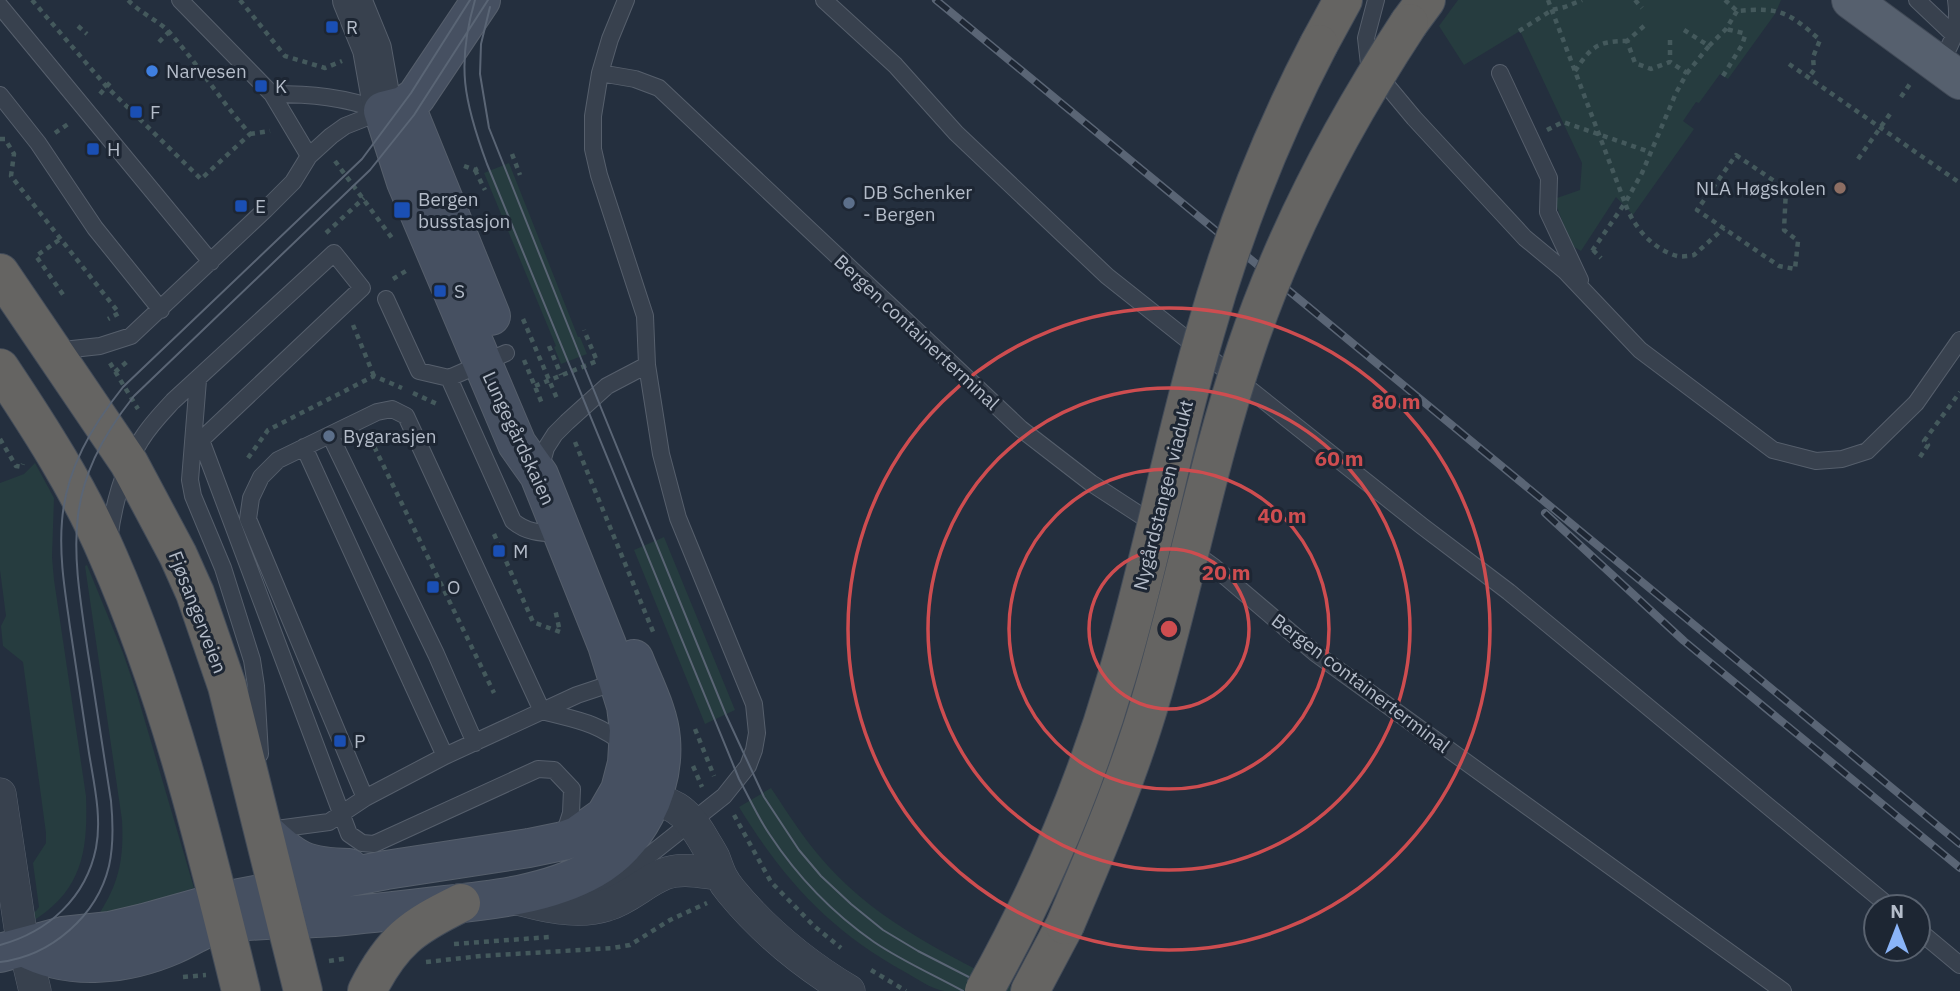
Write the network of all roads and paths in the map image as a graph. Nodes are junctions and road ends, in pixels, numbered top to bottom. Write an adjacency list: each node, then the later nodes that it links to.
1 (32, 0): 44 (path)
2 (128, 0): 44 (path)
3 (180, 0): 45 (lane)
4 (240, 0): 33 (path)
5 (352, 0): 33 (street)
6 (481, 0): 47 (main road)
7 (626, 0): 38 (lane)
8 (824, 0): 117 (lane)
9 (1355, 0): 20 (lane)
10 (1376, 0): 20 (lane)
11 (1548, 0): 21 (path)
12 (1582, 0): 21 (path)
13 (1635, 0): 19 (path)
14 (1725, 0): 23 (path)
15 (1851, 0): 34 (main road)
16 (1917, 0): 34 (lane)
17 (1956, 0): 34 (lane)
18 (0, 6): 48 (lane)
19 (1642, 8)
20 (1356, 9): 75 (lane); 139 (highway, Nygårdstangen viadukt, bridge)
21 (1552, 10): 28 (path); 37 (path)
22 (1417, 11): 140 (highway, Nygårdstangen viadukt, bridge)
23 (1737, 11): 26 (path); 42 (path)
24 (78, 26): 29 (path)
25 (1644, 26): 31 (path)
26 (1726, 29): 32 (path); 41 (path)
27 (1684, 30): 32 (path)
28 (1520, 31)
29 (87, 34)
30 (1670, 40): 35 (path)
31 (1627, 41): 35 (path); 37 (path)
32 (1709, 46): 40 (path)
33 (357, 55): 47 (street)
34 (1951, 60)
35 (1670, 62): 40 (path)
36 (1789, 64): 42 (path)
37 (1575, 71): 51 (path)
38 (600, 73): 83 (lane); 141 (lane, Bergen containerterminal)
39 (1500, 73): 52 (lane)
40 (1687, 73): 54 (path)
41 (1723, 76)
42 (1809, 77): 50 (path)
43 (113, 79): 44 (path)
44 (106, 86): 48 (path)
45 (272, 94): 47 (lane); 57 (lane)
46 (0, 95): 53 (lane)
47 (393, 109): 57 (lane); 82 (main road, Lungegårdskaien)
48 (86, 110): 53 (path); 70 (lane)
49 (1889, 114): 50 (path)
50 (1880, 128): 58 (path); 61 (path)
51 (1600, 134): 52 (path); 54 (path); 64 (path)
52 (1531, 137): 72 (lane)
53 (38, 143): 55 (path); 76 (lane)
54 (1650, 152): 64 (path)
55 (14, 154)
56 (512, 154): 60 (path)
57 (309, 156): 70 (lane)
58 (1858, 159)
59 (475, 170): 62 (path)
60 (520, 175)
61 (1960, 183)
62 (485, 190)
63 (364, 198): 66 (path)
64 (1625, 204): 65 (path); 68 (path)
65 (1724, 228): 65 (path)
66 (322, 237)
67 (59, 240): 73 (path)
68 (1593, 250): 69 (path); 72 (path)
69 (1601, 258)
70 (211, 262): 76 (lane)
71 (0, 273): 81 (highway, Fjøsangerveien)
72 (1577, 275): 75 (lane)
73 (64, 296)
74 (386, 299): 86 (lane)
75 (1591, 299): 79 (lane)
76 (161, 310): 81 (lane)
77 (521, 312): 88 (path)
78 (584, 330): 85 (path)
79 (1960, 340)
80 (549, 345): 85 (path)
81 (54, 351): 97 (highway, Fjøsangerveien)
82 (495, 358): 86 (lane); 95 (main road, Lungegårdskaien)
83 (647, 365): 95 (lane); 110 (lane)
84 (0, 368): 99 (highway)
85 (561, 375): 88 (path)
86 (449, 378): 98 (lane)
87 (198, 380): 97 (lane); 113 (lane); 114 (lane)
88 (549, 380): 89 (path); 95 (path)
89 (535, 386)
90 (345, 391): 92 (path)
91 (1960, 392): 96 (path)
92 (361, 420): 93 (lane); 102 (path); 103 (lane)
93 (331, 435): 94 (lane); 105 (lane)
94 (304, 447): 107 (lane); 111 (lane)
95 (550, 448): 98 (main road, Lungegårdskaien); 100 (path); 101 (main road, Lungegårdskaien)
96 (1920, 457)
97 (129, 463): 99 (lane); 113 (highway, Fjøsangerveien)
98 (562, 534): 101 (main road, Lungegårdskaien)
99 (107, 554): 121 (highway)
100 (657, 640)
101 (630, 680): 103 (lane); 106 (main road, Lungegårdskaien); 109 (main road, Lungegårdskaien)
102 (494, 693)
103 (542, 711): 105 (lane); 106 (lane)
104 (691, 720): 110 (path)
105 (475, 743): 107 (lane)
106 (628, 748): 109 (main road, Lungegårdskaien)
107 (445, 756): 111 (lane)
108 (0, 794): 126 (street)
109 (636, 794): 112 (street); 114 (main road, Lungegårdskaien); 118 (main road, Lungegårdskaien)
110 (724, 796): 112 (lane); 127 (path)
111 (365, 798): 113 (lane)
112 (693, 822): 116 (street); 122 (lane)
113 (264, 831): 115 (main road); 120 (highway, Fjøsangerveien)
114 (563, 841): 115 (main road, Lungegårdskaien)
115 (386, 870): 120 (main road, Lungegårdskaien)
116 (716, 887): 122 (street, Lungegårdskaien); 128 (path); 133 (street)
117 (1873, 893)
118 (509, 897): 119 (main road, Lungegårdskaien); 122 (street, Lungegårdskaien)
119 (461, 903): 120 (main road, Lungegårdskaien); 128 (highway)
120 (283, 905): 121 (main road, Lungegårdskaien); 132 (highway, Fjøsangerveien)
121 (222, 912): 126 (main road); 130 (main road); 137 (highway)
122 (555, 922): 124 (path)
123 (1932, 942): 131 (lane)
124 (448, 944)
125 (344, 948): 129 (path)
126 (12, 950): 130 (main road); 135 (street)
127 (848, 954)
128 (404, 958): 129 (path); 134 (highway)
129 (344, 959): 132 (path); 134 (path)
130 (87, 964): 136 (street)
131 (1960, 965)
132 (300, 978)
133 (858, 979): 138 (path)
134 (355, 980)
135 (34, 991)
136 (41, 991)
137 (241, 991)
138 (906, 991)
139 (984, 991)
140 (1030, 991)
141 (1783, 991)

